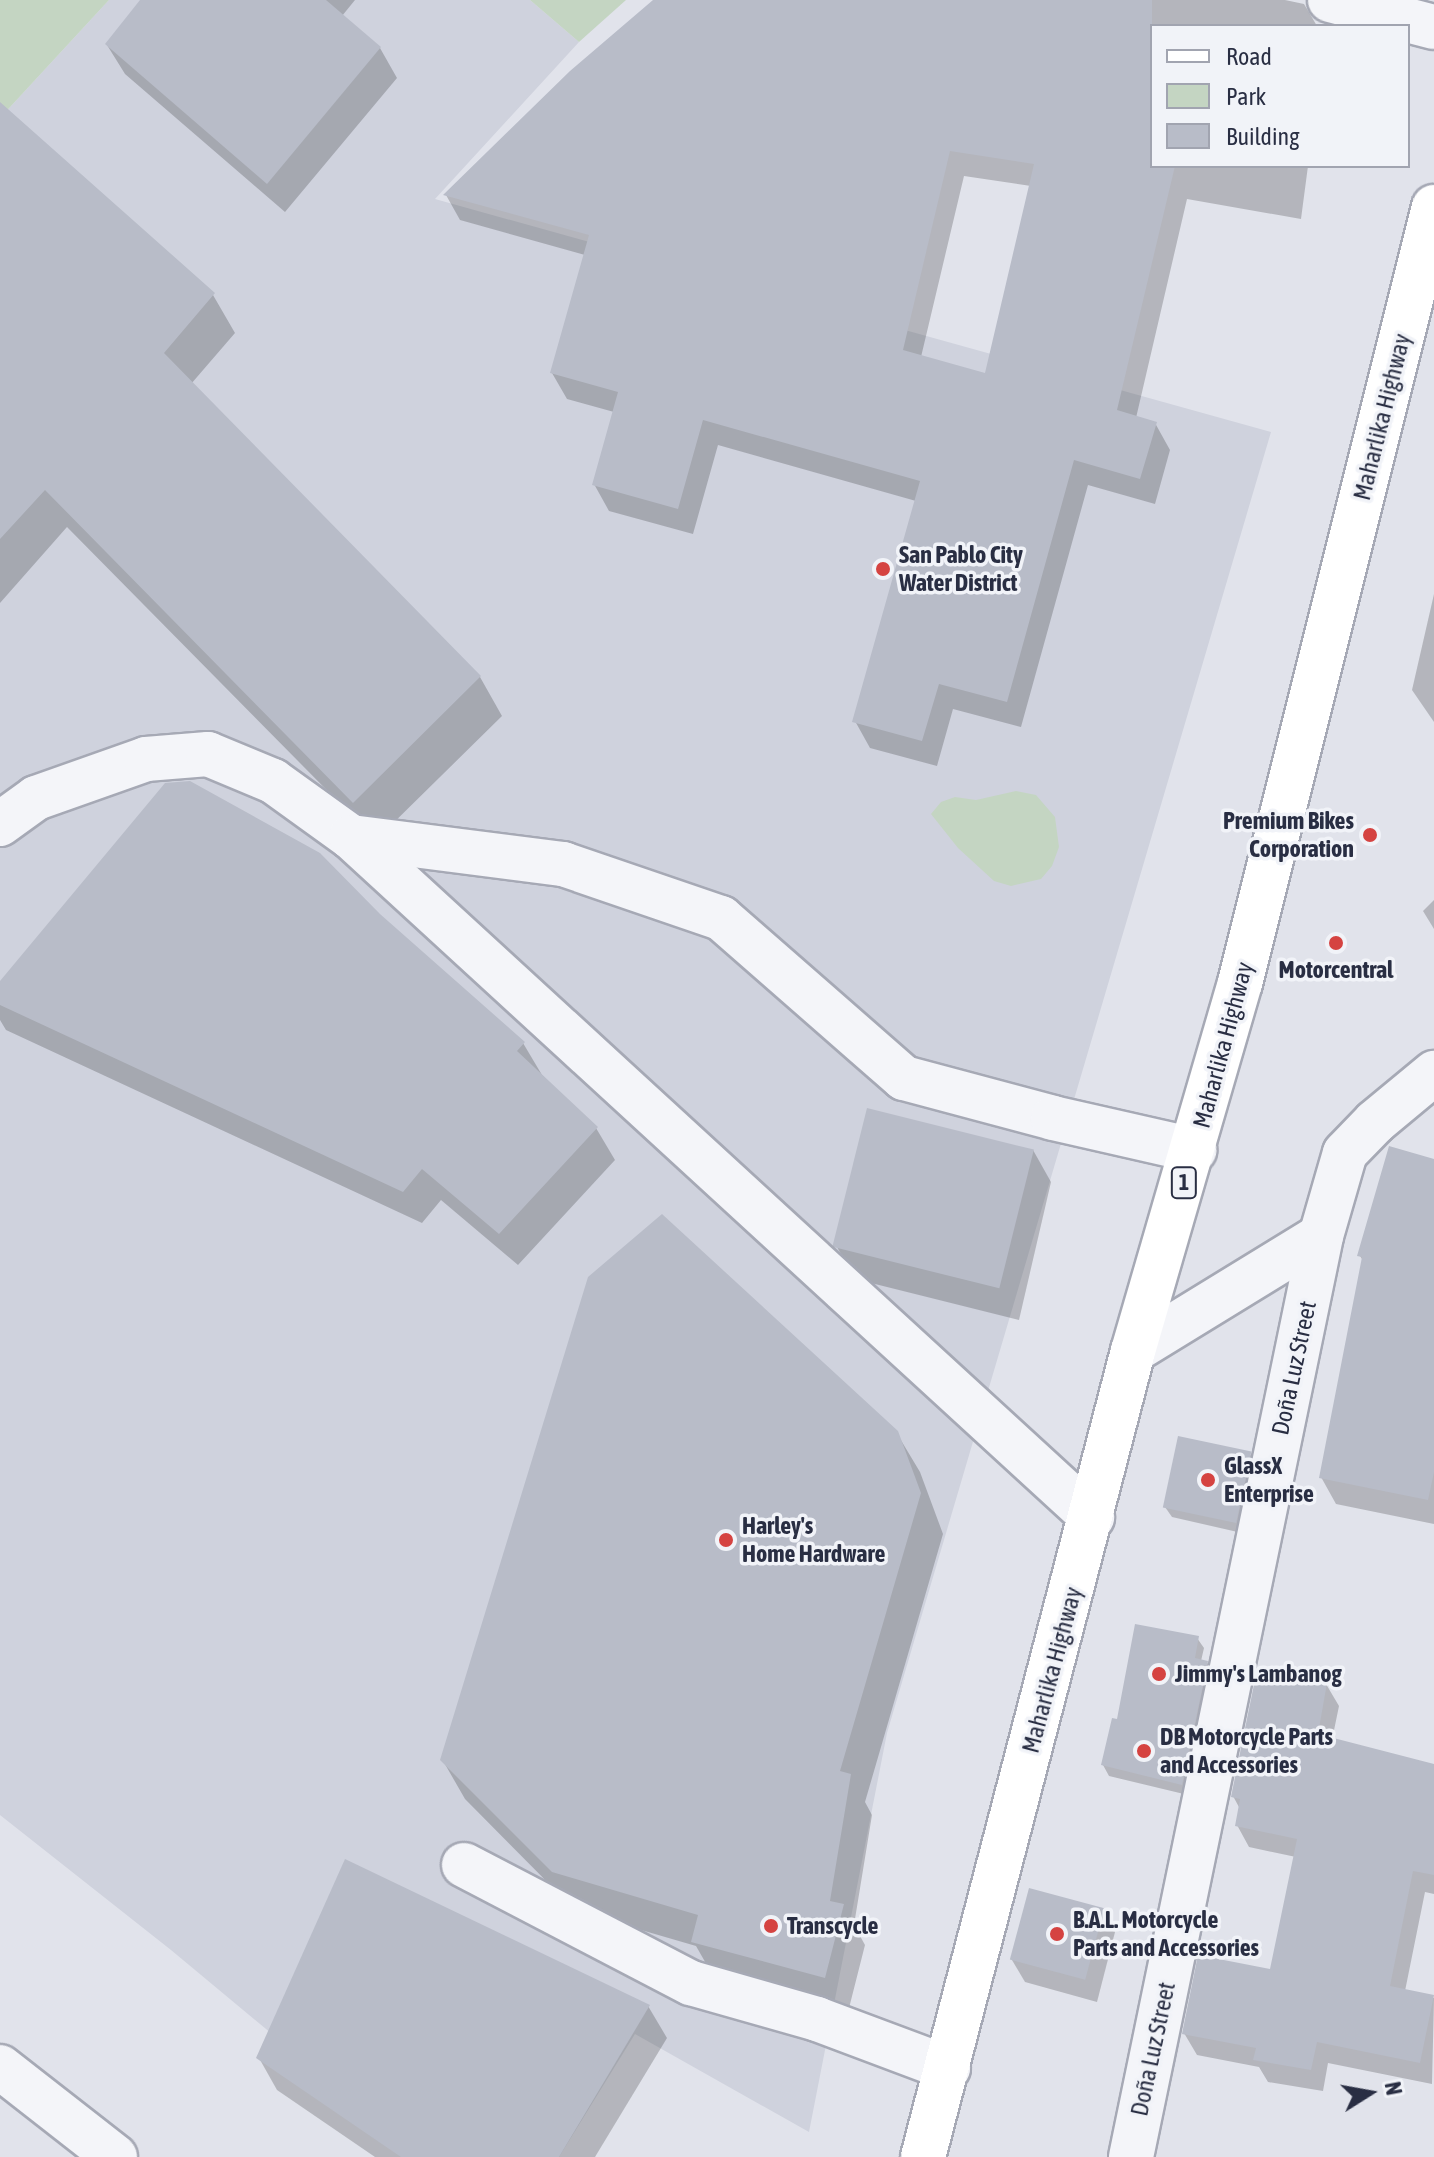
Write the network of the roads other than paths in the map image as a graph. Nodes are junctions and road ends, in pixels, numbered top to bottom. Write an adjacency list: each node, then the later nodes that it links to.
1 (1330, 0): 2 (street)
2 (1434, 27)
3 (1434, 207): 7 (main road, Maharlika Highway / 1)
4 (0, 824): 5 (street)
5 (351, 837): 7 (street); 10 (street)
6 (1434, 1073): 8 (street, Doña Luz Street)
7 (1194, 1150): 9 (main road, Maharlika Highway / 1)
8 (1321, 1236): 9 (street); 16 (street, Doña Luz Street)
9 (1133, 1351): 10 (main road, Maharlika Highway / 1)
10 (1092, 1517): 13 (main road, Maharlika Highway / 1)
11 (464, 1865): 13 (street)
12 (0, 2067): 14 (street)
13 (948, 2068): 15 (main road, Maharlika Highway / 1)
14 (115, 2157)
15 (923, 2157)
16 (1131, 2157)

